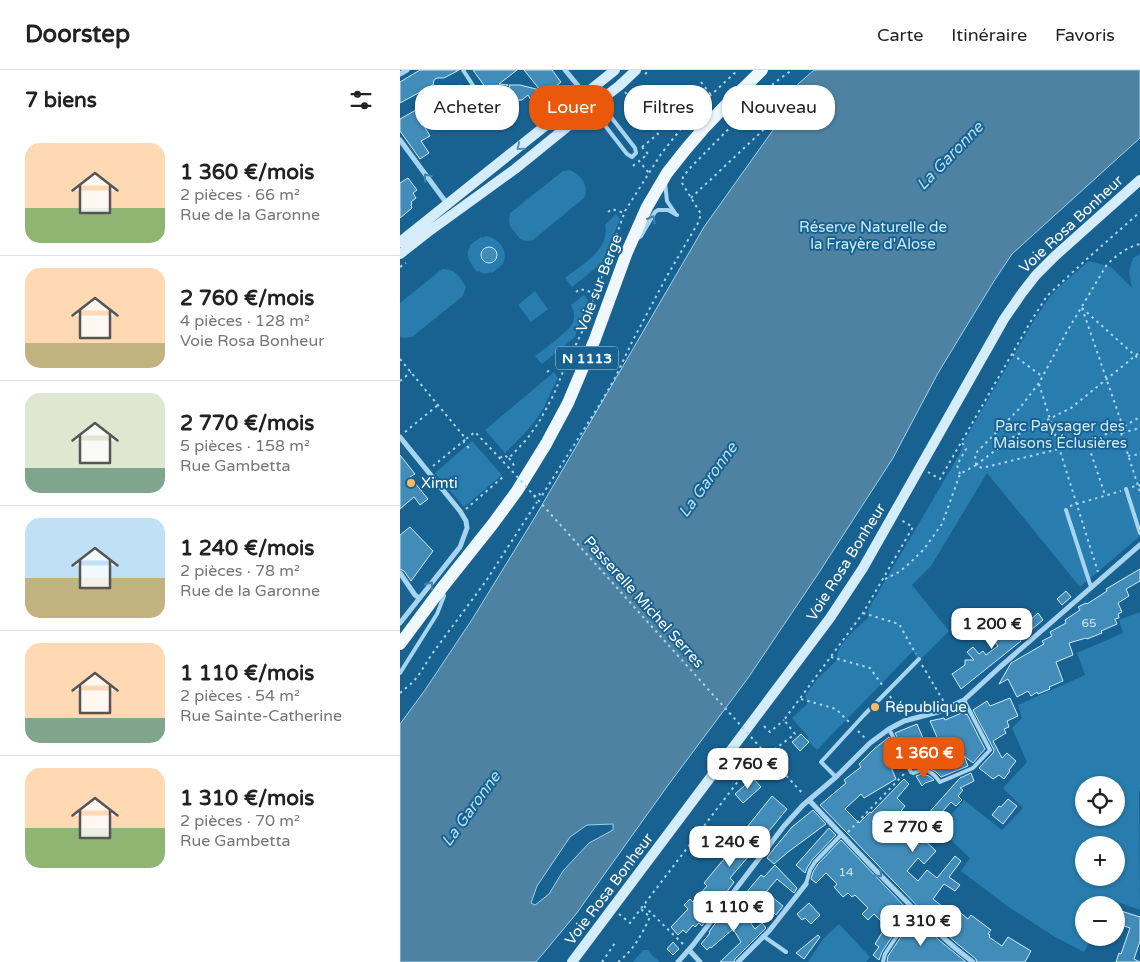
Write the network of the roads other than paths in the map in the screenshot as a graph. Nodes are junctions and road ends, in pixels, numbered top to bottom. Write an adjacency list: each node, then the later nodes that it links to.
1 (407, 70): 7 (street)
2 (463, 70): 8 (lane)
3 (565, 70): 9 (street)
4 (615, 70): 10 (street)
5 (636, 70): 11 (street)
6 (762, 70): 16 (main road, Voie sur Berge / N 1113)
7 (400, 74)
8 (473, 85)
9 (578, 85)
10 (596, 85)
11 (614, 90)
12 (603, 117): 12 (lane)
13 (540, 130): 18 (street, one-way to 18)
14 (563, 130): 19 (street)
15 (400, 140): 18 (street, one-way to 15)
16 (667, 174): 20 (main road, Voie sur Berge / N 1113); 20 (lane, one-way to 16)
17 (1140, 180): 46 (street, Voie Rosa Bonheur)
18 (448, 204): 19 (street); 21 (street)
19 (454, 214): 22 (street)
20 (632, 241): 30 (main road, Voie sur Berge / N 1113)
21 (400, 242)
22 (400, 254)
23 (400, 437): 31 (street, one-way to 23)
24 (1126, 489): 26 (lane)
25 (1066, 510): 29 (lane)
26 (1140, 534)
27 (1140, 545): 29 (street)
28 (400, 573): 31 (street)
29 (1091, 587): 36 (street)
30 (441, 589): 33 (main road, Voie sur Berge / N 1113); 35 (lane)
31 (419, 598): 32 (street)
32 (400, 623)
33 (400, 644)
34 (919, 659): 38 (lane)
35 (400, 673)
36 (964, 700): 37 (street); 37 (lane)
37 (889, 729): 38 (street)
38 (836, 777): 39 (street)
39 (809, 800): 40 (street); 44 (street)
40 (842, 836): 41 (lane); 42 (street, one-way to 42)
41 (806, 884): 43 (street)
42 (914, 910): 50 (lane); 51 (street)
43 (763, 936): 45 (lane); 49 (street)
44 (689, 950): 47 (street); 48 (street)
45 (786, 952)
46 (572, 962)
47 (678, 962)
48 (700, 962)
49 (738, 962)
50 (883, 962)
51 (973, 962)

